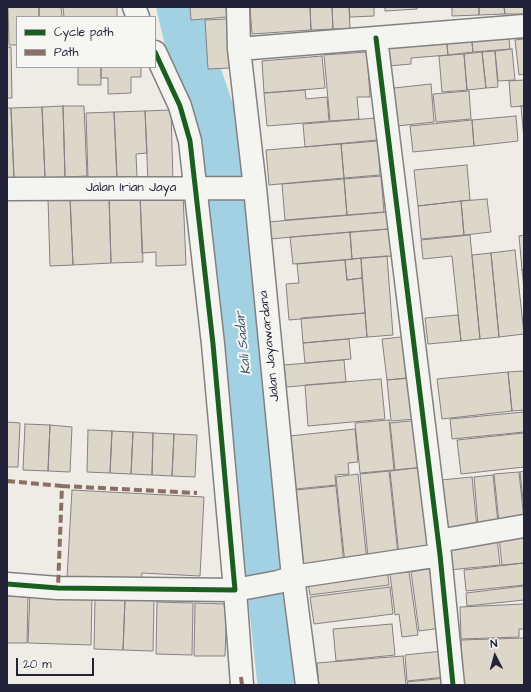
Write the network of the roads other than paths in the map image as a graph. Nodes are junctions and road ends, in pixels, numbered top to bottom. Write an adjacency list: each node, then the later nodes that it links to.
1 (238, 7): 4 (street, Jalan Jayawardana)
2 (524, 26): 3 (street)
3 (376, 38): 4 (street); 10 (street)
4 (239, 49): 6 (street, Jalan Jayawardana)
5 (156, 54): 7 (street)
6 (247, 187): 7 (street, Jalan Irian Jaya); 11 (street, Jalan Jayawardana)
7 (204, 188): 8 (street, Jalan Irian Jaya); 13 (street)
8 (7, 189)
9 (524, 526): 10 (street)
10 (439, 548): 11 (street); 16 (street)
11 (285, 579): 13 (street); 15 (street, Jalan Jayawardana)
12 (7, 584): 13 (street)
13 (243, 588): 14 (street)
14 (242, 685)
15 (306, 685)
16 (453, 685)

